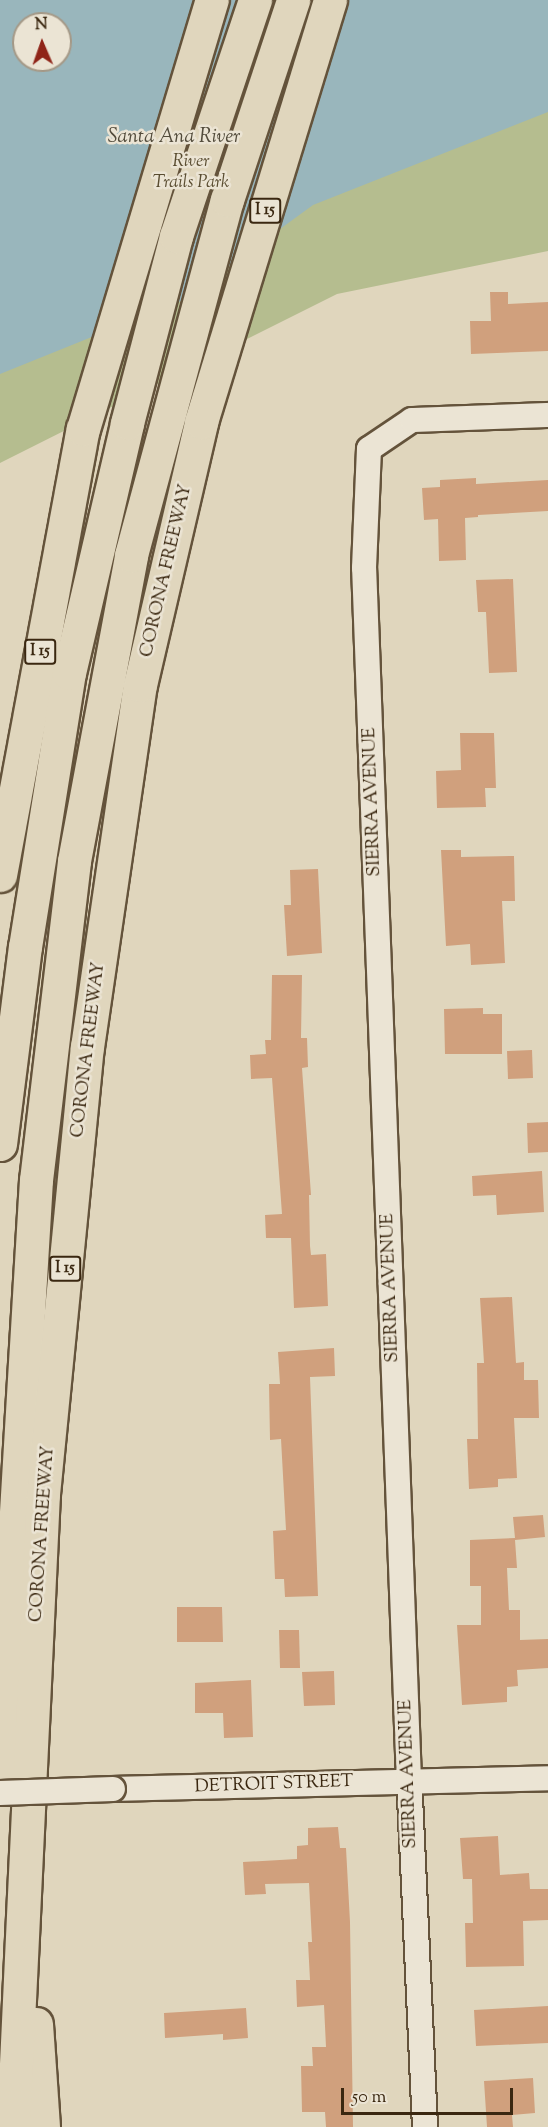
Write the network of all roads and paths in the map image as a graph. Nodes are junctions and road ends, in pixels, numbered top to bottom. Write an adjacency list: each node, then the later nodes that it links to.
1 (212, 0): 6 (highway, I 15)
2 (255, 0): 7 (highway)
3 (293, 0): 8 (highway)
4 (330, 0): 12 (highway, CORONA FREEWAY / I 15)
5 (548, 415): 10 (street, SIERRA AVENUE)
6 (0, 875)
7 (0, 1144)
8 (0, 1777)
9 (548, 1778): 10 (street, DETROIT STREET)
10 (409, 1781): 11 (street, DETROIT STREET, bridge); 15 (street, SIERRA AVENUE)
11 (0, 1793)
12 (25, 1869): 13 (highway, CORONA FREEWAY / I 15); 14 (highway)
13 (13, 2127)
14 (43, 2127)
15 (425, 2127)

